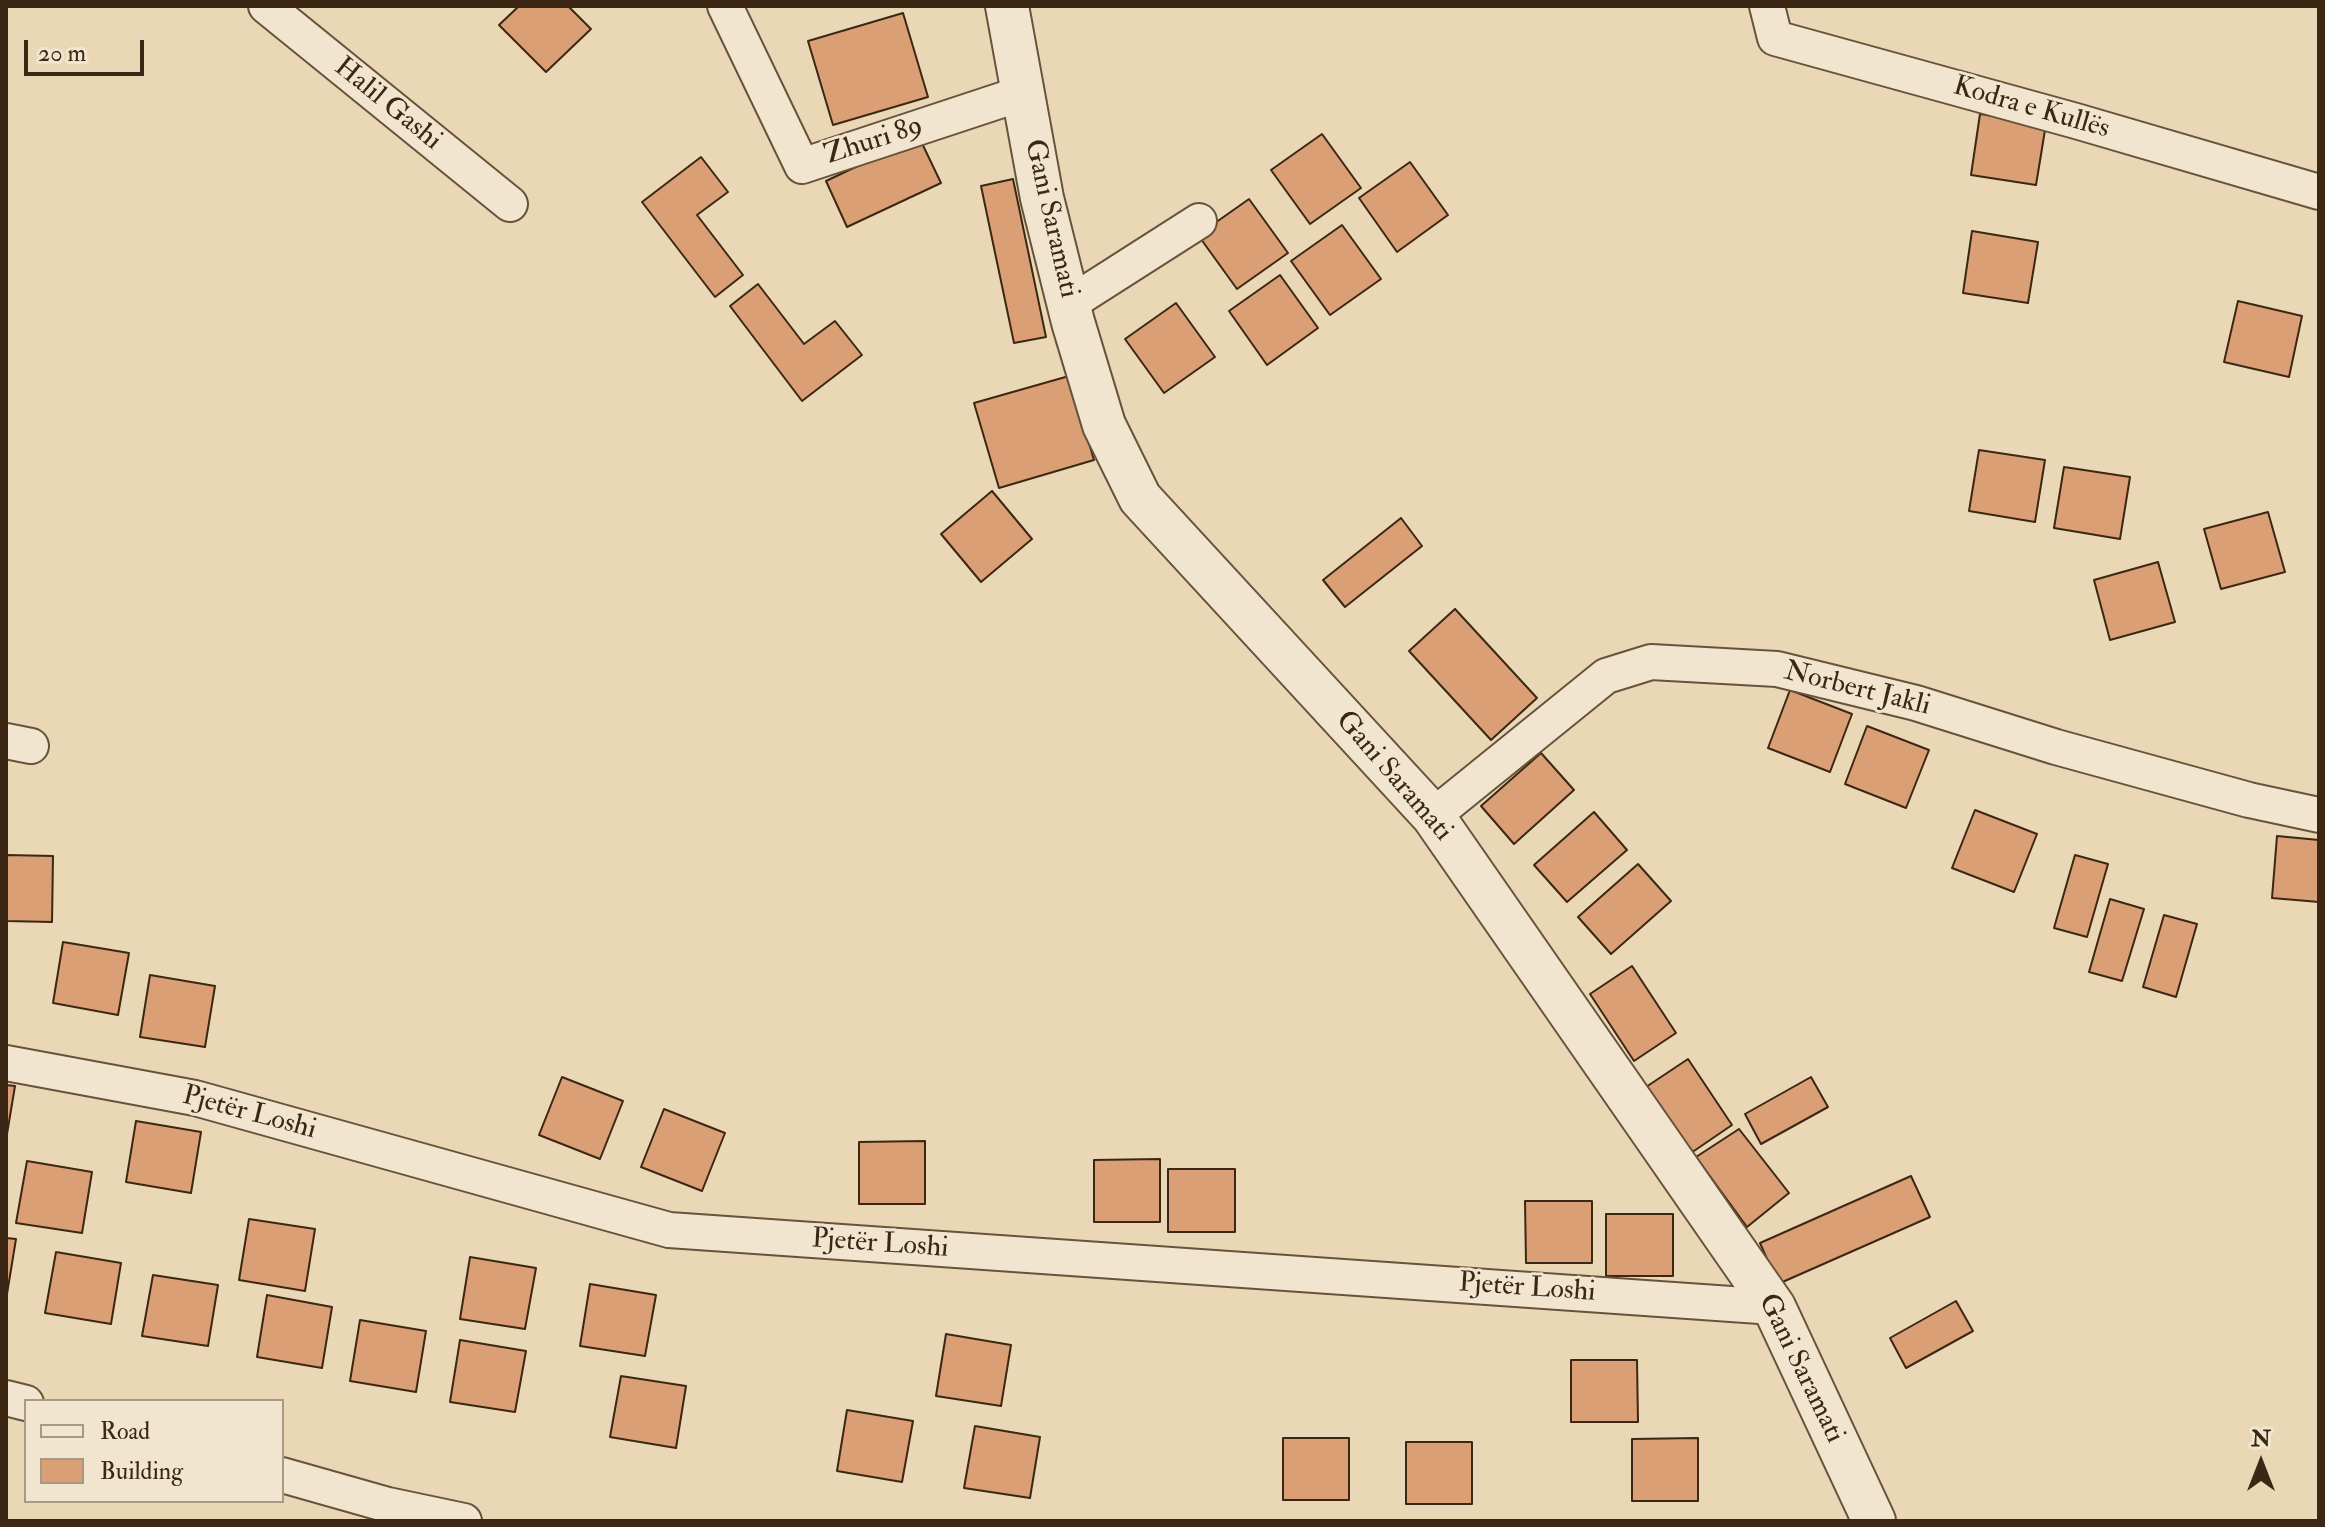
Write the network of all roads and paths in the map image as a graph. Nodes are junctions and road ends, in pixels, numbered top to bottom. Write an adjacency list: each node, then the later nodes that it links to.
1 (266, 6): 7 (street, Halil Gashi)
2 (725, 6): 5 (street, Zhuri 89)
3 (1007, 6): 5 (street, Gani Saramati)
4 (1767, 6): 6 (street, Kodra e Kullës)
5 (1023, 93): 9 (street, Gani Saramati)
6 (2319, 192)
7 (510, 204)
8 (1199, 221): 9 (street)
9 (1069, 304): 11 (street, Gani Saramati)
10 (2319, 815): 11 (street, Norbert Jakli)
11 (1433, 816): 13 (street, Gani Saramati)
12 (6, 1063): 13 (street, Pjetër Loshi)
13 (1774, 1307): 16 (street, Gani Saramati)
14 (284, 1476): 15 (street)
15 (464, 1521)
16 (1874, 1521)

